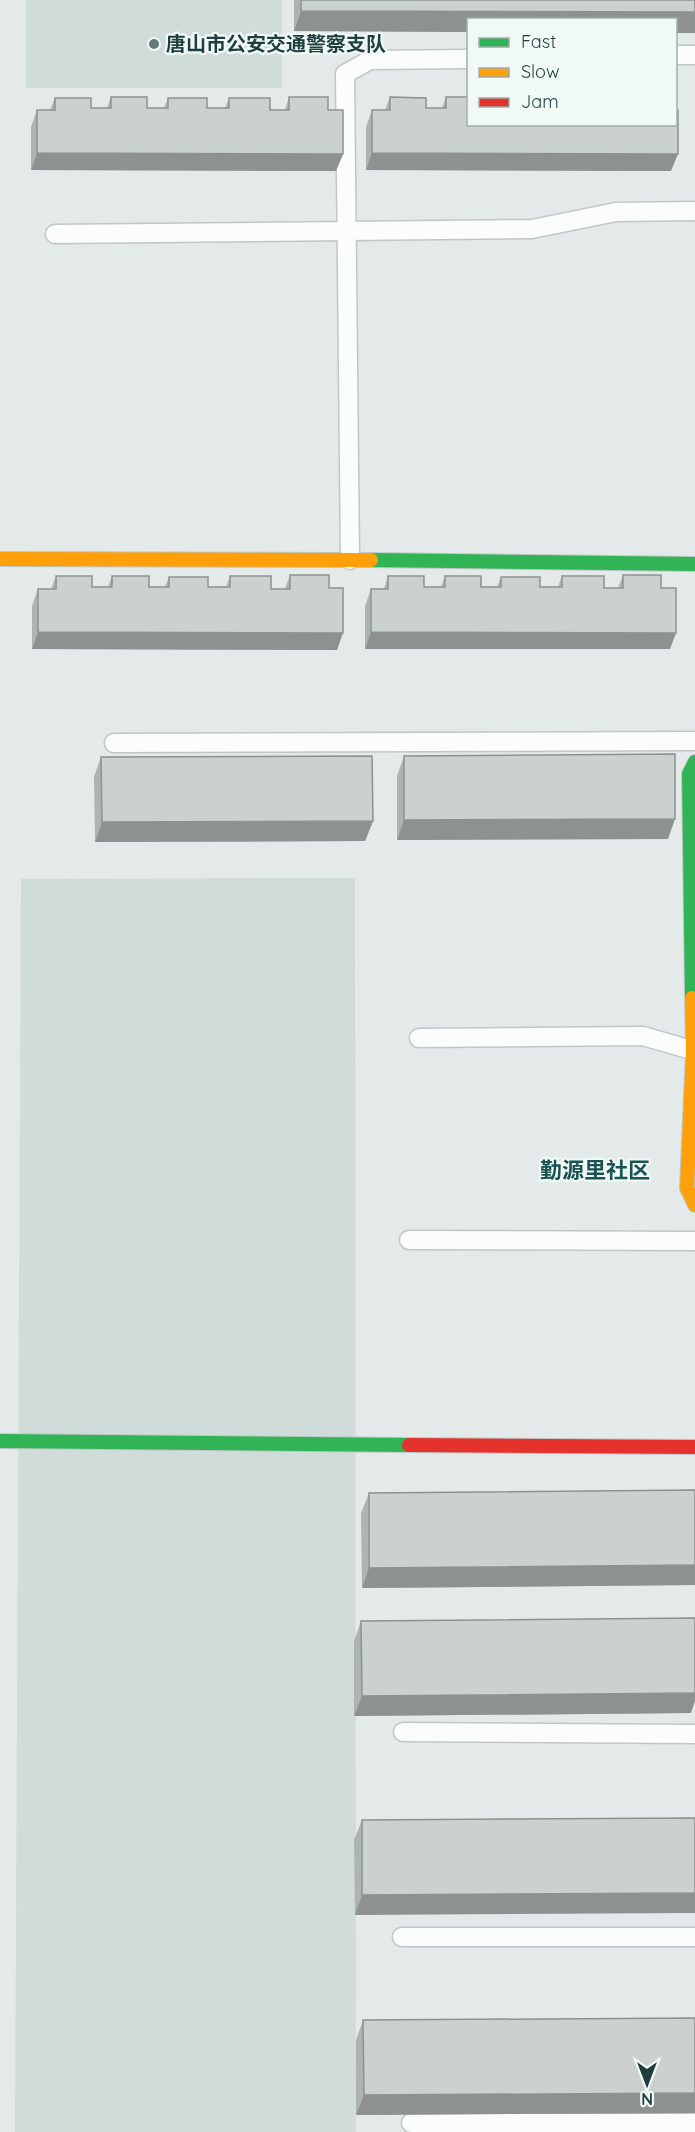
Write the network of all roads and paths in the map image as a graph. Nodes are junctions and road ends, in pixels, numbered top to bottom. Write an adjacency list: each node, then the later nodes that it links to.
1 (695, 55): 2 (lane)
2 (677, 56)
3 (467, 59): 5 (lane)
4 (695, 211): 5 (lane)
5 (347, 232): 6 (lane); 8 (lane)
6 (55, 234)
7 (0, 559): 8 (street)
8 (350, 560): 9 (street)
9 (695, 564)
10 (695, 741): 11 (lane)
11 (114, 743)
12 (693, 770): 14 (street)
13 (419, 1038): 14 (lane)
14 (694, 1051): 15 (street)
15 (695, 1205)
16 (409, 1240): 17 (lane)
17 (695, 1241)
18 (0, 1442): 19 (street)
19 (695, 1446)
20 (403, 1732): 21 (lane)
21 (695, 1734)
22 (402, 1937): 23 (lane)
23 (695, 1937)
24 (411, 2123): 25 (lane)
25 (695, 2123)

